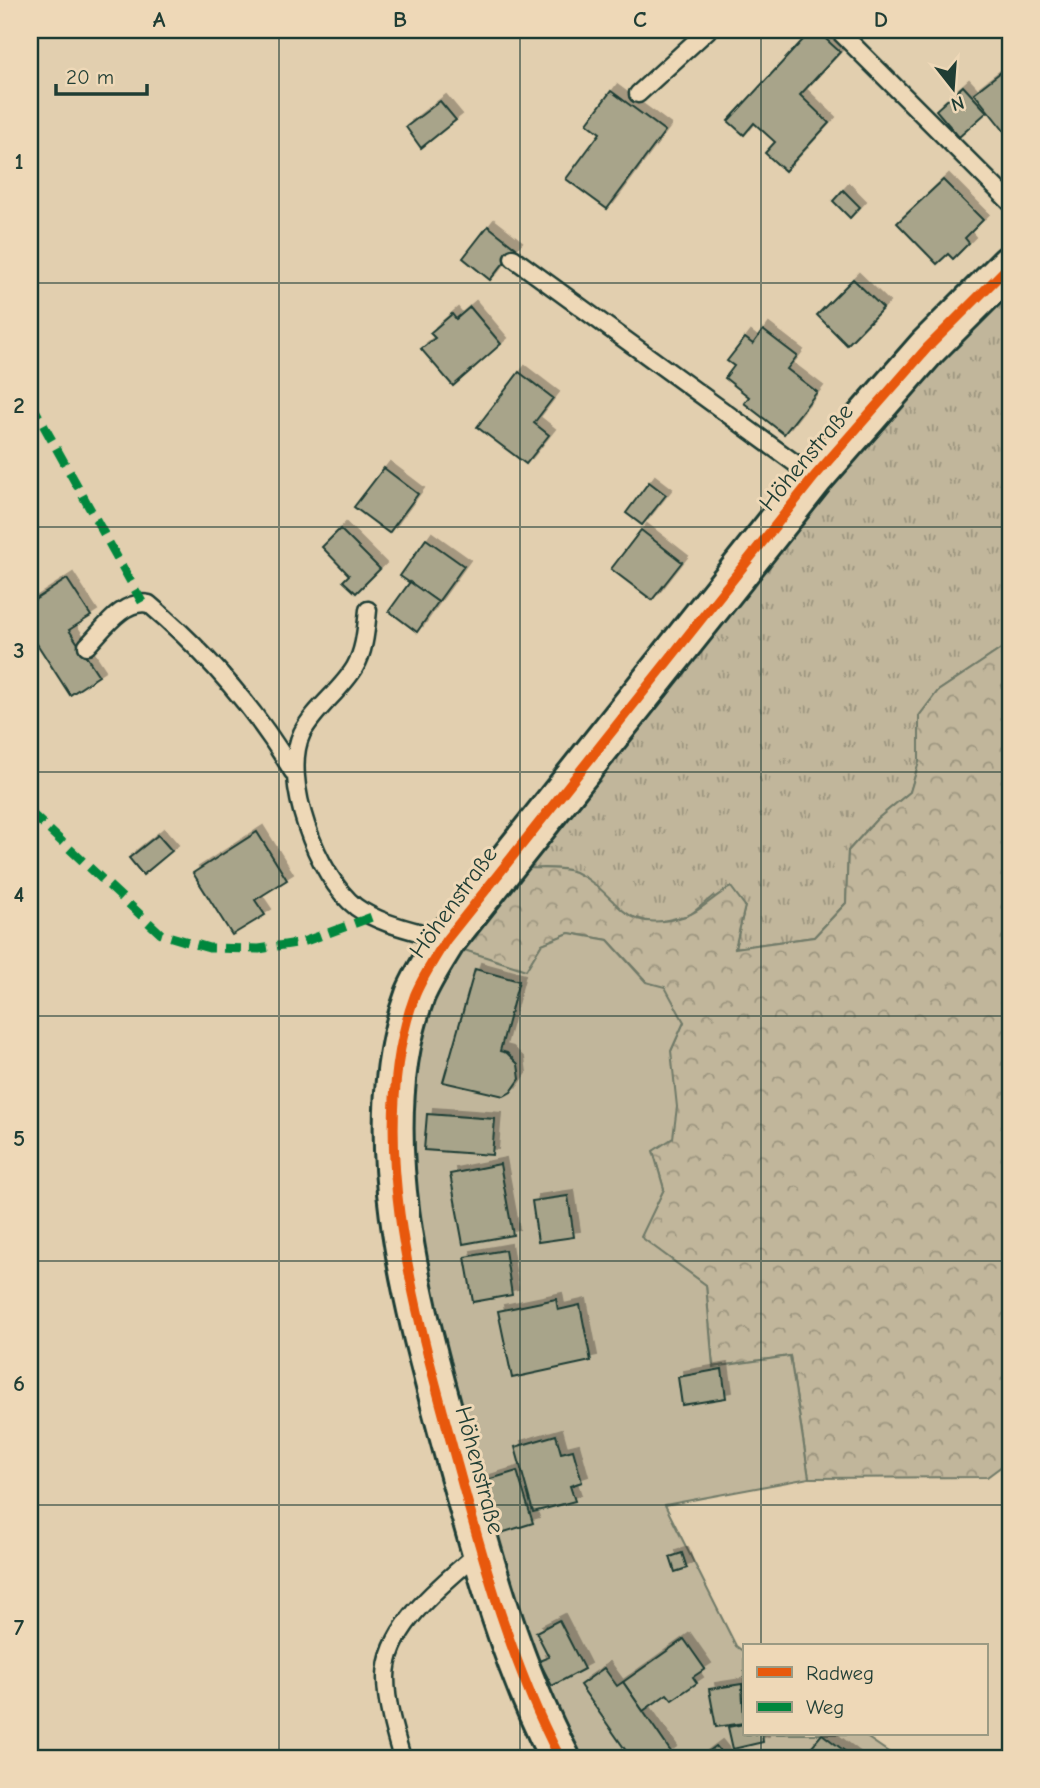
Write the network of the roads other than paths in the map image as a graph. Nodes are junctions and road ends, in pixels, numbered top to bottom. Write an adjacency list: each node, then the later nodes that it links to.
1 (708, 30): 3 (lane)
2 (838, 30): 4 (lane)
3 (638, 94)
4 (1010, 202)
5 (513, 258): 7 (lane, Höhenstraße)
6 (1010, 265): 7 (street, Höhenstraße)
7 (814, 477): 11 (street, Höhenstraße)
8 (368, 610): 10 (lane)
9 (87, 646): 10 (lane)
10 (293, 772): 11 (lane)
11 (446, 940): 12 (street, Höhenstraße)
12 (481, 1551): 13 (lane); 14 (street, Höhenstraße)
13 (402, 1758)
14 (560, 1758)

